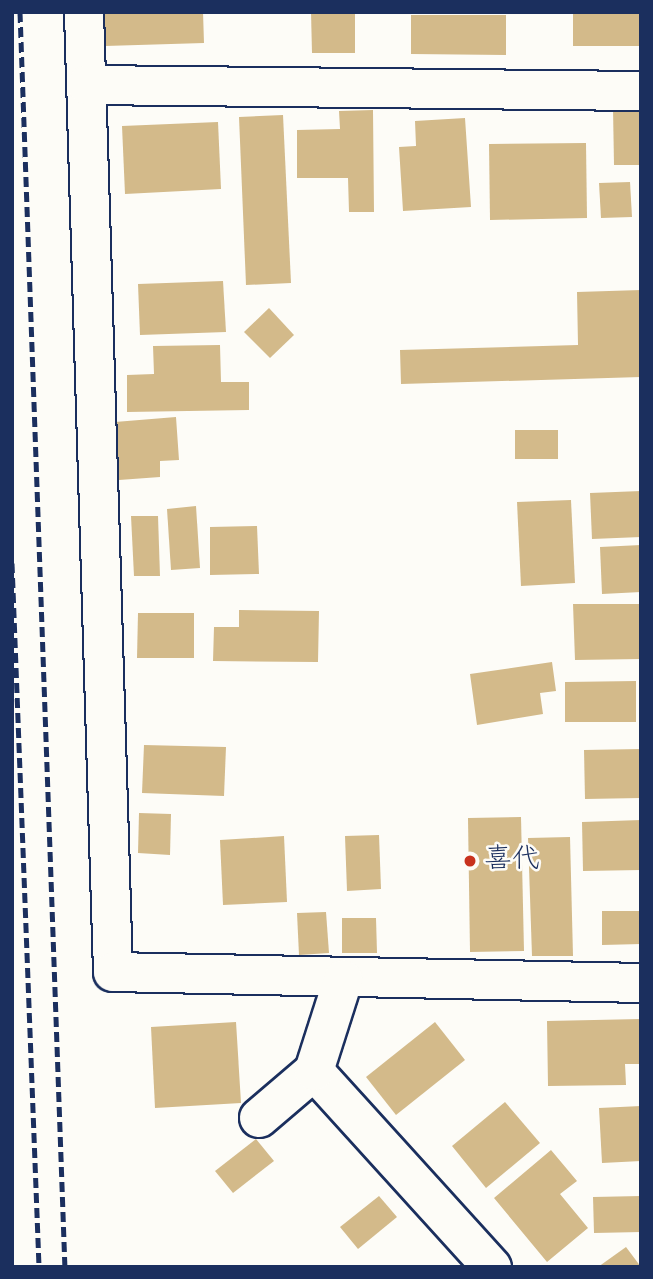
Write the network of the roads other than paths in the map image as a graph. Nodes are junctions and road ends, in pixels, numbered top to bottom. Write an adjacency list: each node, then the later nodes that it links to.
1 (84, 12): 2 (street)
2 (87, 85): 3 (street); 4 (street)
3 (641, 91)
4 (343, 981): 5 (street); 6 (street)
5 (641, 983)
6 (314, 1071): 7 (street); 8 (street)
7 (259, 1118)
8 (492, 1267)

